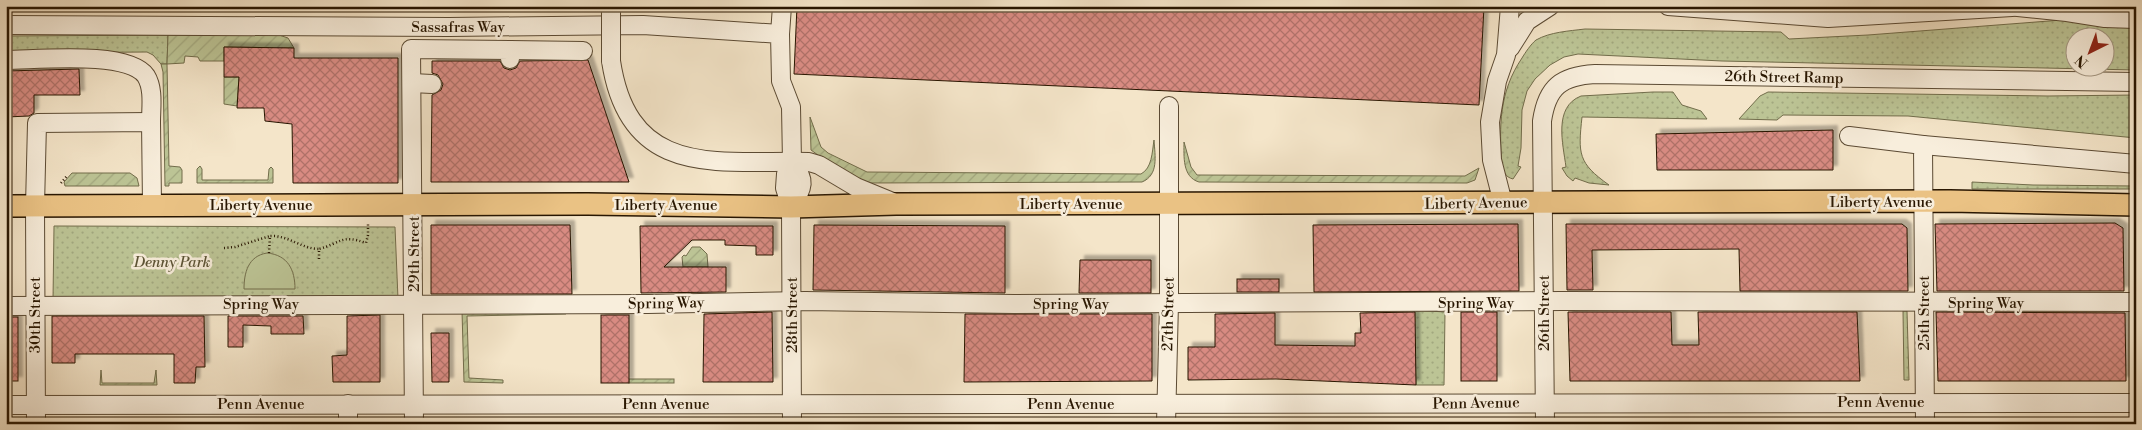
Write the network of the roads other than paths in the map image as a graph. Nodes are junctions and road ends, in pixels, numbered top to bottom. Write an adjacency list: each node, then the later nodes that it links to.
1 (611, 6): 20 (street, bridge)
2 (782, 6): 9 (street)
3 (1510, 6): 11 (street)
4 (1550, 6): 11 (street)
5 (1668, 6): 6 (street)
6 (2010, 6): 7 (street)
7 (2136, 19)
8 (6, 25): 9 (street, Sassafras Way)
9 (780, 34): 20 (street)
10 (583, 51): 14 (street, 29th Street)
11 (1506, 55): 24 (street)
12 (6, 60): 17 (street)
13 (2136, 82): 22 (street, 26th Street Ramp)
14 (412, 83): 15 (street); 31 (street, 29th Street)
15 (432, 84)
16 (1169, 106): 26 (street, 27th Street)
17 (151, 122): 27 (street); 30 (street, 30th Street)
18 (1849, 136): 19 (street)
19 (1923, 145): 21 (street); 23 (street, 25th Street)
20 (792, 162): 25 (street); 32 (street, 28th Street)
21 (2136, 164)
22 (1544, 202): 23 (main road, Liberty Avenue); 24 (main road, Liberty Avenue); 34 (street, 26th Street)
23 (1924, 202): 28 (main road, Liberty Avenue); 37 (street, 25th Street)
24 (1503, 203): 26 (main road, Liberty Avenue)
25 (896, 204): 26 (main road, Liberty Avenue); 32 (main road, Liberty Avenue)
26 (1170, 204): 36 (street, 27th Street)
27 (152, 205): 30 (main road, Liberty Avenue); 31 (main road, Liberty Avenue)
28 (2136, 205)
29 (6, 206): 30 (main road, Liberty Avenue)
30 (35, 206): 40 (street, 30th Street)
31 (414, 206): 32 (main road, Liberty Avenue); 38 (street, 29th Street)
32 (791, 206): 33 (street, 28th Street)
33 (792, 302): 36 (street, Spring Way); 38 (street, Spring Way); 49 (street, 28th Street)
34 (1545, 302): 36 (street, Spring Way); 37 (street, Spring Way); 41 (street, 26th Street)
35 (2136, 302): 37 (street, Spring Way)
36 (1169, 303): 48 (street, 27th Street)
37 (1923, 303): 42 (street, 25th Street)
38 (414, 305): 40 (street, Spring Way); 44 (street, 29th Street)
39 (6, 306): 40 (street, Spring Way)
40 (35, 306): 46 (street, 30th Street)
41 (1545, 402): 42 (street, Penn Avenue); 48 (street, Penn Avenue); 55 (street, 26th Street)
42 (1925, 402): 43 (street, Penn Avenue); 56 (street, 25th Street)
43 (2136, 402)
44 (415, 403): 47 (street, Penn Avenue); 49 (street, Penn Avenue); 52 (street, 29th Street)
45 (6, 404): 46 (street, Penn Avenue)
46 (36, 404): 47 (street, Penn Avenue); 50 (street, 30th Street)
47 (348, 404): 51 (street)
48 (1166, 404): 49 (street, Penn Avenue); 54 (street, 27th Street)
49 (792, 405): 53 (street, 28th Street)
50 (36, 424)
51 (348, 424)
52 (414, 424)
53 (792, 424)
54 (1166, 424)
55 (1545, 424)
56 (1925, 424)

